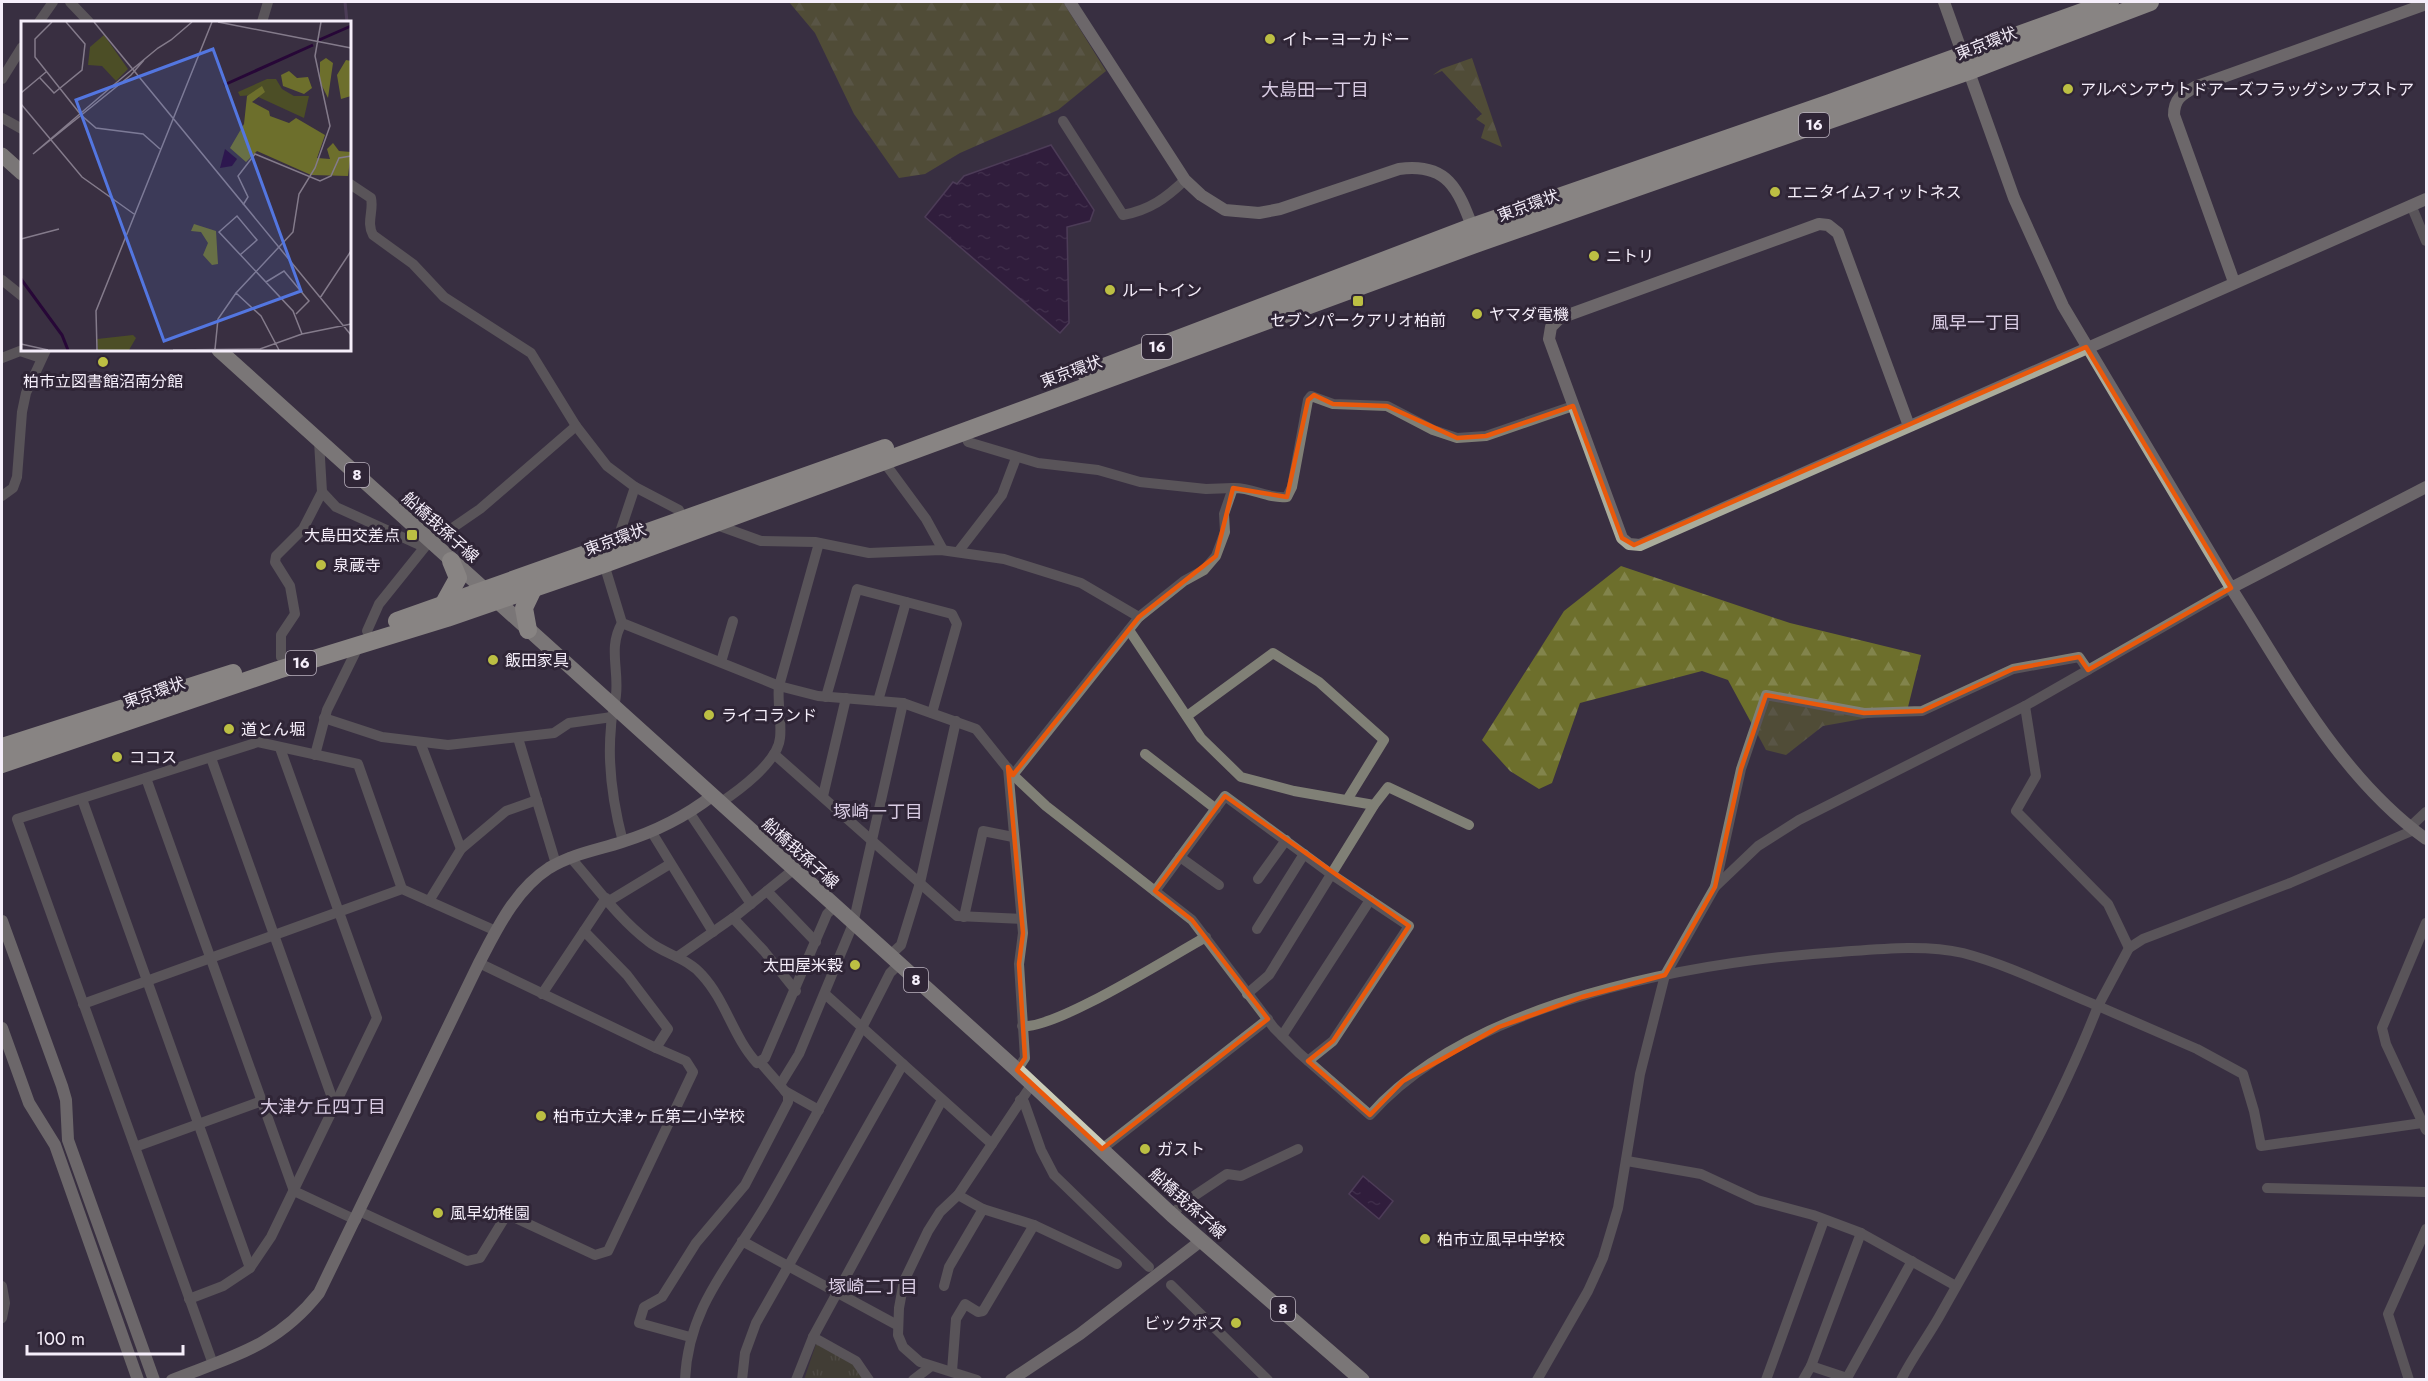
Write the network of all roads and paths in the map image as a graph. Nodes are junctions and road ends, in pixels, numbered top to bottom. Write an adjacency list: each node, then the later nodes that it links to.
1 (53, 2): 9 (street)
2 (70, 2): 10 (street)
3 (268, 2): 11 (street)
4 (1070, 2): 20 (street)
5 (1944, 2): 13 (street)
6 (2110, 2): 13 (highway, 東京環状 / 16)
7 (2150, 2): 13 (highway, 東京環状 / 16)
8 (2427, 4): 27 (street)
9 (40, 21)
10 (88, 21)
11 (262, 21)
12 (21, 49): 14 (street)
13 (1966, 63): 24 (highway, 東京環状 / 16); 29 (street)
14 (2, 78)
15 (2, 118): 17 (street)
16 (1063, 121): 20 (street)
17 (21, 128)
18 (2, 155): 19 (main road)
19 (21, 172)
20 (1185, 180): 24 (street)
21 (351, 185): 34 (street)
22 (2427, 199): 23 (street)
23 (2411, 206): 25 (street); 27 (street)
24 (1475, 235): 36 (highway, 東京環状 / 16); 45 (highway, 東京環状 / 16)
25 (2427, 241)
26 (2, 280): 28 (street)
27 (2234, 282): 29 (street)
28 (21, 295)
29 (2086, 347): 35 (street); 55 (street)
30 (220, 351): 37 (main road, 船橋我孫子線 / 8)
31 (44, 354): 32 (street); 44 (street)
32 (2, 358)
33 (1573, 406): 35 (street); 35 (street); 42 (street)
34 (576, 426): 40 (street); 48 (street)
35 (1910, 426)
36 (964, 432): 38 (street); 39 (highway, 東京環状 / 16)
37 (319, 441): 43 (street); 48 (main road, 船橋我孫子線 / 8)
38 (1016, 458): 42 (street); 51 (street)
39 (884, 462): 46 (highway, 東京環状 / 16); 50 (street)
40 (635, 487): 45 (street); 47 (street)
41 (2427, 487): 55 (street)
42 (1233, 488): 59 (street)
43 (322, 492): 48 (street); 65 (street)
44 (2, 496)
45 (683, 519): 47 (highway, 東京環状 / 16)
46 (713, 524): 49 (street); 53 (highway, 東京環状 / 16)
47 (626, 540): 56 (highway, 東京環状 / 16)
48 (429, 543): 52 (main road, 船橋我孫子線 / 8); 64 (street)
49 (819, 543): 50 (street); 68 (street)
50 (943, 550): 51 (street)
51 (958, 552): 59 (street)
52 (451, 561): 56 (main road, 船橋我孫子線 / 8); 58 (highway)
53 (604, 564): 54 (highway, 東京環状 / 16); 61 (street)
54 (534, 587): 56 (highway, 東京環状 / 16); 62 (highway)
55 (2231, 588): 67 (street); 100 (street)
56 (490, 596): 58 (highway, 東京環状 / 16); 62 (main road, 船橋我孫子線 / 8); 64 (highway, 東京環状 / 16)
57 (906, 602): 69 (street); 71 (street); 75 (street)
58 (443, 605): 64 (highway, 東京環状 / 16)
59 (1139, 617): 63 (street)
60 (733, 621): 66 (street)
61 (622, 623): 66 (street); 74 (street)
62 (528, 630): 74 (main road, 船橋我孫子線 / 8)
63 (1130, 630): 76 (street); 88 (street)
64 (363, 638): 65 (highway, 東京環状 / 16); 77 (street); 87 (highway, 東京環状 / 16)
65 (280, 657): 81 (highway, 東京環状 / 16)
66 (721, 662): 68 (street)
67 (2088, 670): 73 (street); 118 (street)
68 (779, 686): 69 (street); 83 (street)
69 (826, 697): 70 (street)
70 (846, 698): 71 (street); 90 (street)
71 (878, 701): 72 (street)
72 (903, 703): 75 (street); 106 (street)
73 (2025, 706): 118 (street); 141 (street)
74 (612, 712): 79 (street); 92 (main road, 船橋我孫子線 / 8); 105 (street)
75 (932, 713): 78 (street)
76 (1187, 716): 94 (street); 94 (street)
77 (324, 718): 80 (street); 85 (street)
78 (956, 721): 88 (street); 116 (street)
79 (518, 738): 80 (street); 93 (street)
80 (420, 742): 107 (street)
81 (2, 747)
82 (280, 748): 85 (street); 86 (street); 127 (street)
83 (774, 754): 90 (street); 92 (street)
84 (1145, 754): 96 (street)
85 (315, 755): 119 (street)
86 (211, 758): 89 (street); 138 (street)
87 (2, 764)
88 (1011, 771): 102 (street); 121 (street)
89 (146, 778): 91 (street); 143 (street)
90 (823, 796): 106 (street)
91 (82, 799): 147 (street); 152 (street)
92 (716, 799): 97 (street); 113 (main road, 船橋我孫子線 / 8)
93 (537, 800): 107 (street); 111 (street)
94 (1347, 800): 95 (street)
95 (1374, 805): 99 (street); 114 (street)
96 (1216, 809): 104 (street); 110 (street)
97 (689, 812): 101 (street); 125 (street)
98 (2427, 812): 100 (street)
99 (1469, 825)
100 (2412, 829): 103 (street); 141 (street)
101 (651, 831): 105 (street); 112 (street)
102 (1012, 837): 128 (street); 130 (street)
103 (2427, 839)
104 (1286, 840): 108 (street); 115 (street)
105 (623, 842): 109 (street)
106 (872, 842): 116 (street); 133 (street)
107 (461, 849): 124 (street)
108 (1304, 854): 114 (street); 134 (street)
109 (570, 857): 111 (street); 122 (street)
110 (1180, 857): 117 (street); 121 (street)
111 (556, 864): 135 (street)
112 (670, 864): 122 (street); 137 (street)
113 (794, 870): 120 (street); 126 (main road, 船橋我孫子線 / 8)
114 (1331, 874): 123 (street); 151 (street)
115 (1258, 879)
116 (920, 883): 128 (street); 144 (street)
117 (1219, 885)
118 (1715, 887): 146 (street)
119 (402, 889): 124 (street); 127 (street)
120 (767, 891): 125 (street); 140 (street)
121 (1155, 891): 139 (street)
122 (607, 900): 136 (street); 142 (street)
123 (1370, 900): 158 (street); 160 (street)
124 (429, 901): 135 (street)
125 (751, 904): 129 (street)
126 (834, 907): 133 (main road, 船橋我孫子線 / 8); 140 (street)
127 (338, 913): 138 (street); 169 (street)
128 (964, 917): 130 (street)
129 (733, 918): 137 (street); 148 (street)
130 (1021, 919): 155 (street)
131 (2, 921): 211 (street)
132 (2427, 923): 172 (street)
133 (853, 924): 144 (main road, 船橋我孫子線 / 8); 150 (street)
134 (1257, 929)
135 (496, 931): 145 (street)
136 (584, 931): 149 (street); 159 (street)
137 (713, 932): 142 (street)
138 (273, 936): 143 (street); 169 (street)
139 (1206, 937): 151 (street); 155 (street)
140 (816, 942): 148 (street)
141 (2129, 948): 153 (street)
142 (677, 957): 161 (street)
143 (211, 958): 147 (street); 168 (street)
144 (894, 960): 156 (street); 163 (main road, 船橋我孫子線 / 8)
145 (479, 963): 149 (street); 184 (street)
146 (1665, 975): 153 (street); 160 (street); 177 (street)
147 (147, 981): 152 (street); 171 (street)
148 (796, 991): 161 (street)
149 (542, 994): 159 (street)
150 (825, 994): 156 (street); 165 (street)
151 (1247, 994): 154 (street)
152 (83, 1005): 174 (street)
153 (2098, 1006): 172 (street); 199 (street)
154 (1268, 1019): 158 (street); 175 (street)
155 (1022, 1026): 163 (street)
156 (863, 1027): 162 (street); 170 (street)
157 (2, 1028): 210 (street)
158 (1282, 1036): 160 (street)
159 (656, 1048): 184 (street)
160 (1308, 1061)
161 (760, 1062): 165 (street)
162 (903, 1064): 166 (street); 193 (street)
163 (1017, 1070): 164 (main road, 船橋我孫子線 / 8)
164 (1032, 1084): 167 (street); 175 (main road, 船橋我孫子線 / 8)
165 (783, 1088): 170 (street); 205 (street)
166 (942, 1100): 173 (street); 200 (street)
167 (1020, 1100): 173 (street); 194 (street)
168 (262, 1101): 171 (street); 179 (street)
169 (335, 1106): 179 (street)
170 (819, 1110): 190 (street)
171 (198, 1124): 174 (street); 195 (street)
172 (2424, 1127)
173 (992, 1144): 181 (street)
174 (135, 1147): 201 (street)
175 (1102, 1149): 183 (main road, 船橋我孫子線 / 8)
176 (1298, 1149): 183 (street)
177 (1627, 1161): 185 (street); 222 (street)
178 (2266, 1188): 180 (street)
179 (294, 1191): 184 (street); 195 (street)
180 (2427, 1192)
181 (958, 1195): 182 (street); 203 (street)
182 (983, 1209): 186 (street); 197 (street)
183 (1172, 1215): 189 (main road, 船橋我孫子線 / 8)
184 (358, 1216): 206 (street)
185 (1824, 1220): 188 (street); 223 (street)
186 (1034, 1225): 192 (street); 209 (street)
187 (2427, 1229): 226 (street)
188 (1862, 1233): 191 (street); 207 (street)
189 (1202, 1240): 219 (street); 221 (main road, 船橋我孫子線 / 8)
190 (742, 1241): 193 (street); 205 (street)
191 (1912, 1261): 199 (street); 207 (street)
192 (1117, 1263)
193 (789, 1266): 200 (street); 214 (street)
194 (1149, 1267)
195 (250, 1268): 201 (street)
196 (2, 1286): 202 (street)
197 (944, 1286)
198 (1171, 1286): 220 (street)
199 (1956, 1286): 225 (street)
200 (837, 1292): 203 (street); 204 (street)
201 (189, 1299): 206 (street)
202 (2, 1318)
203 (897, 1325): 208 (street)
204 (813, 1336): 215 (street); 216 (street)
205 (690, 1337): 213 (street)
206 (213, 1364): 212 (street)
207 (1810, 1366): 224 (street)
208 (930, 1367): 209 (street); 217 (street)
209 (952, 1371): 218 (street)
210 (138, 1380)
211 (154, 1380)
212 (172, 1380)
213 (685, 1380)
214 (742, 1380)
215 (796, 1380)
216 (869, 1380)
217 (913, 1380)
218 (976, 1380)
219 (1011, 1380)
220 (1268, 1380)
221 (1362, 1380)
222 (1537, 1380)
223 (1766, 1380)
224 (1803, 1380)
225 (1901, 1380)
226 (2409, 1380)

